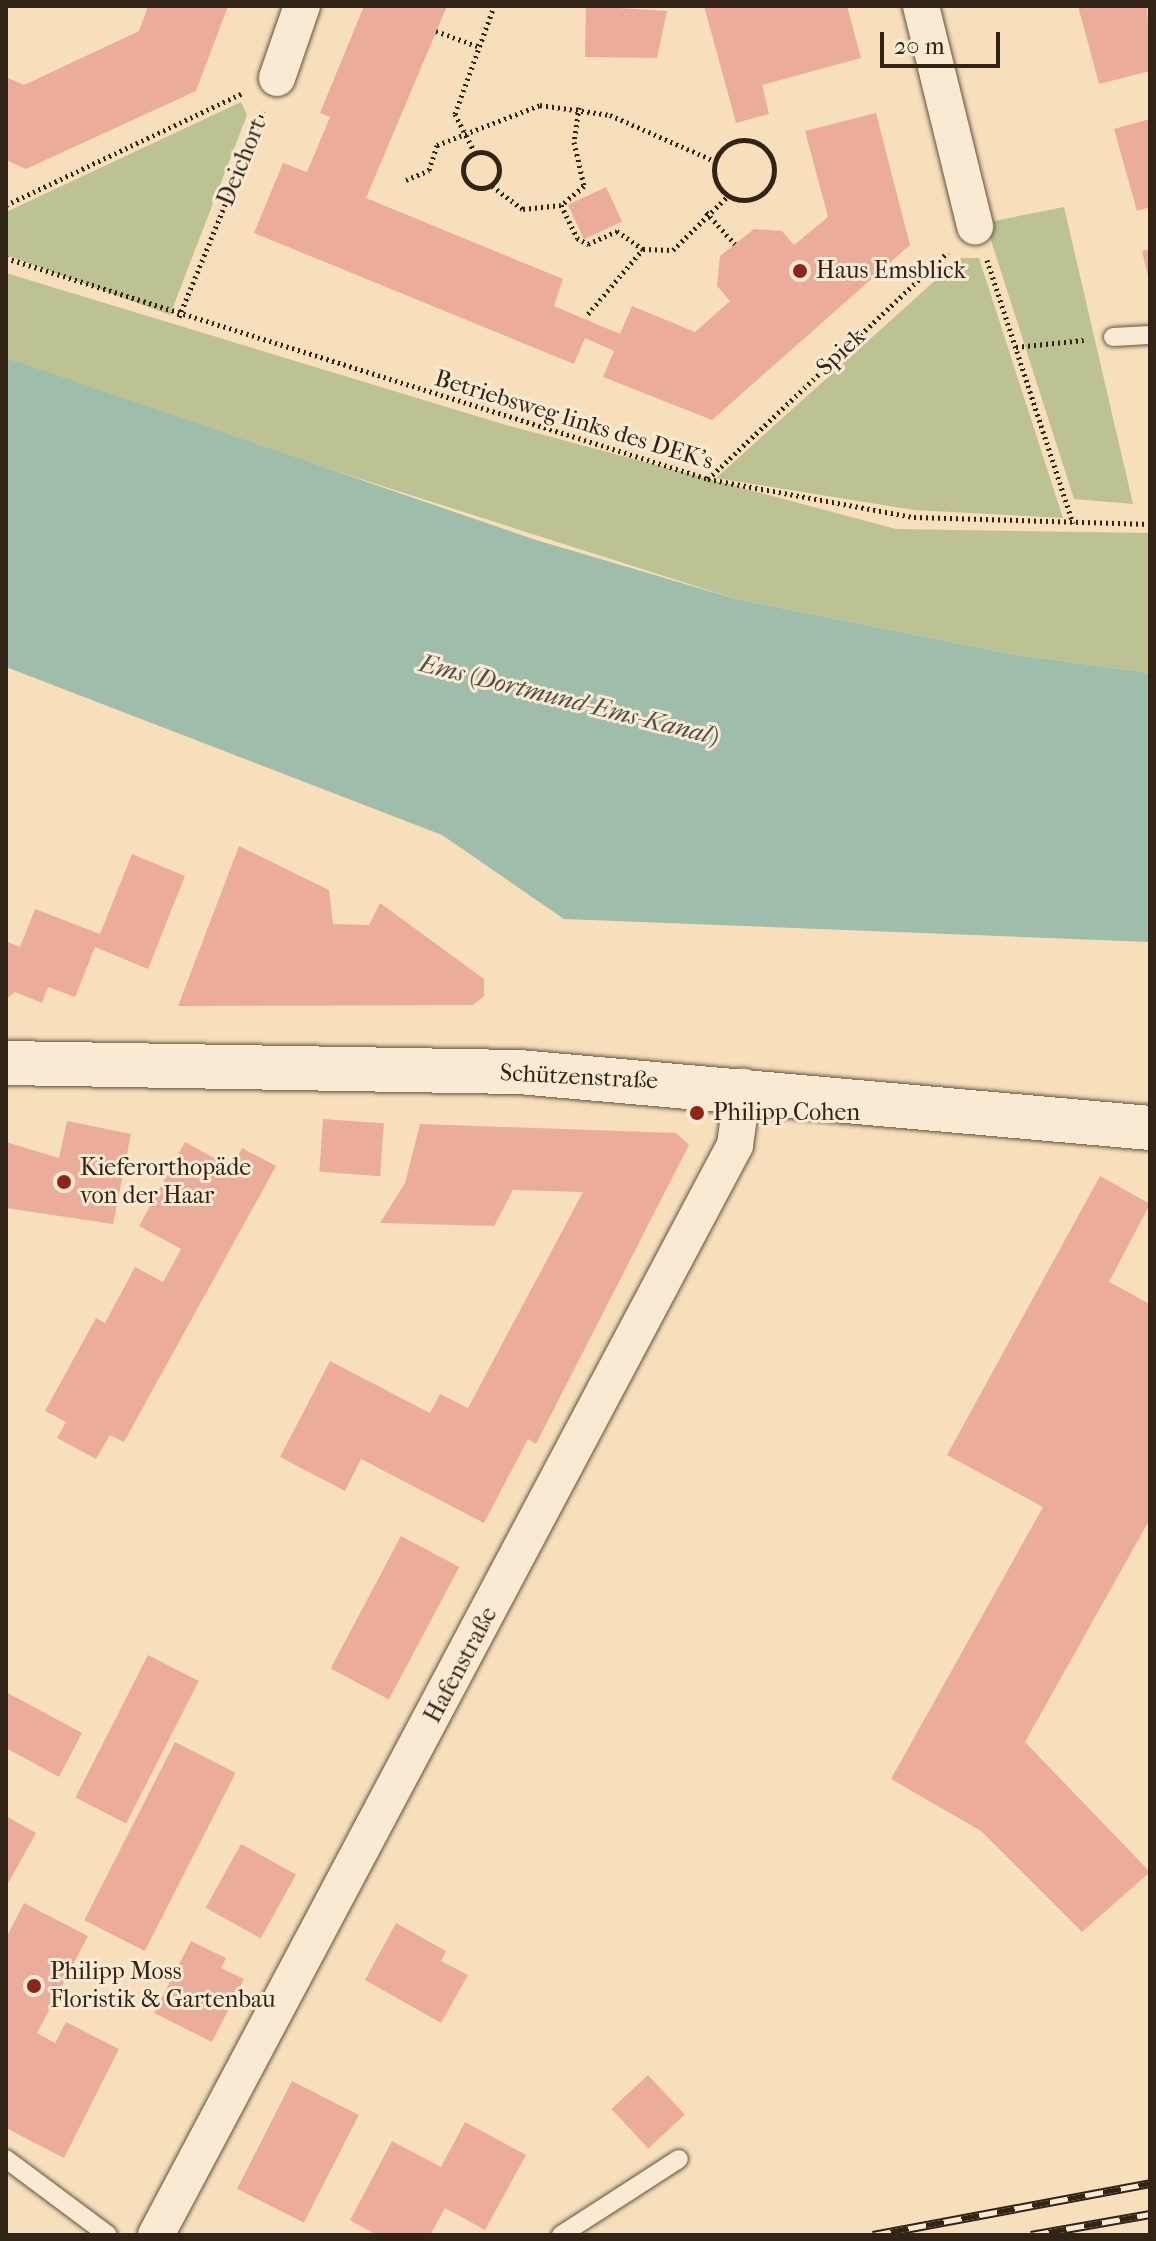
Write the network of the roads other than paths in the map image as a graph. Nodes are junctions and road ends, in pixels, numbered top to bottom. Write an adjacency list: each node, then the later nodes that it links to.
1 (302, 6): 3 (street)
2 (921, 6): 4 (street)
3 (277, 78)
4 (975, 226)
5 (1150, 335): 6 (lane)
6 (1113, 337)
7 (6, 1063): 8 (street, Schützenstraße)
8 (743, 1087): 9 (street, Schützenstraße); 13 (street, Hafenstraße)
9 (1150, 1128)
10 (6, 2159): 12 (lane)
11 (679, 2159): 14 (lane)
12 (108, 2235)
13 (156, 2235)
14 (561, 2235)

